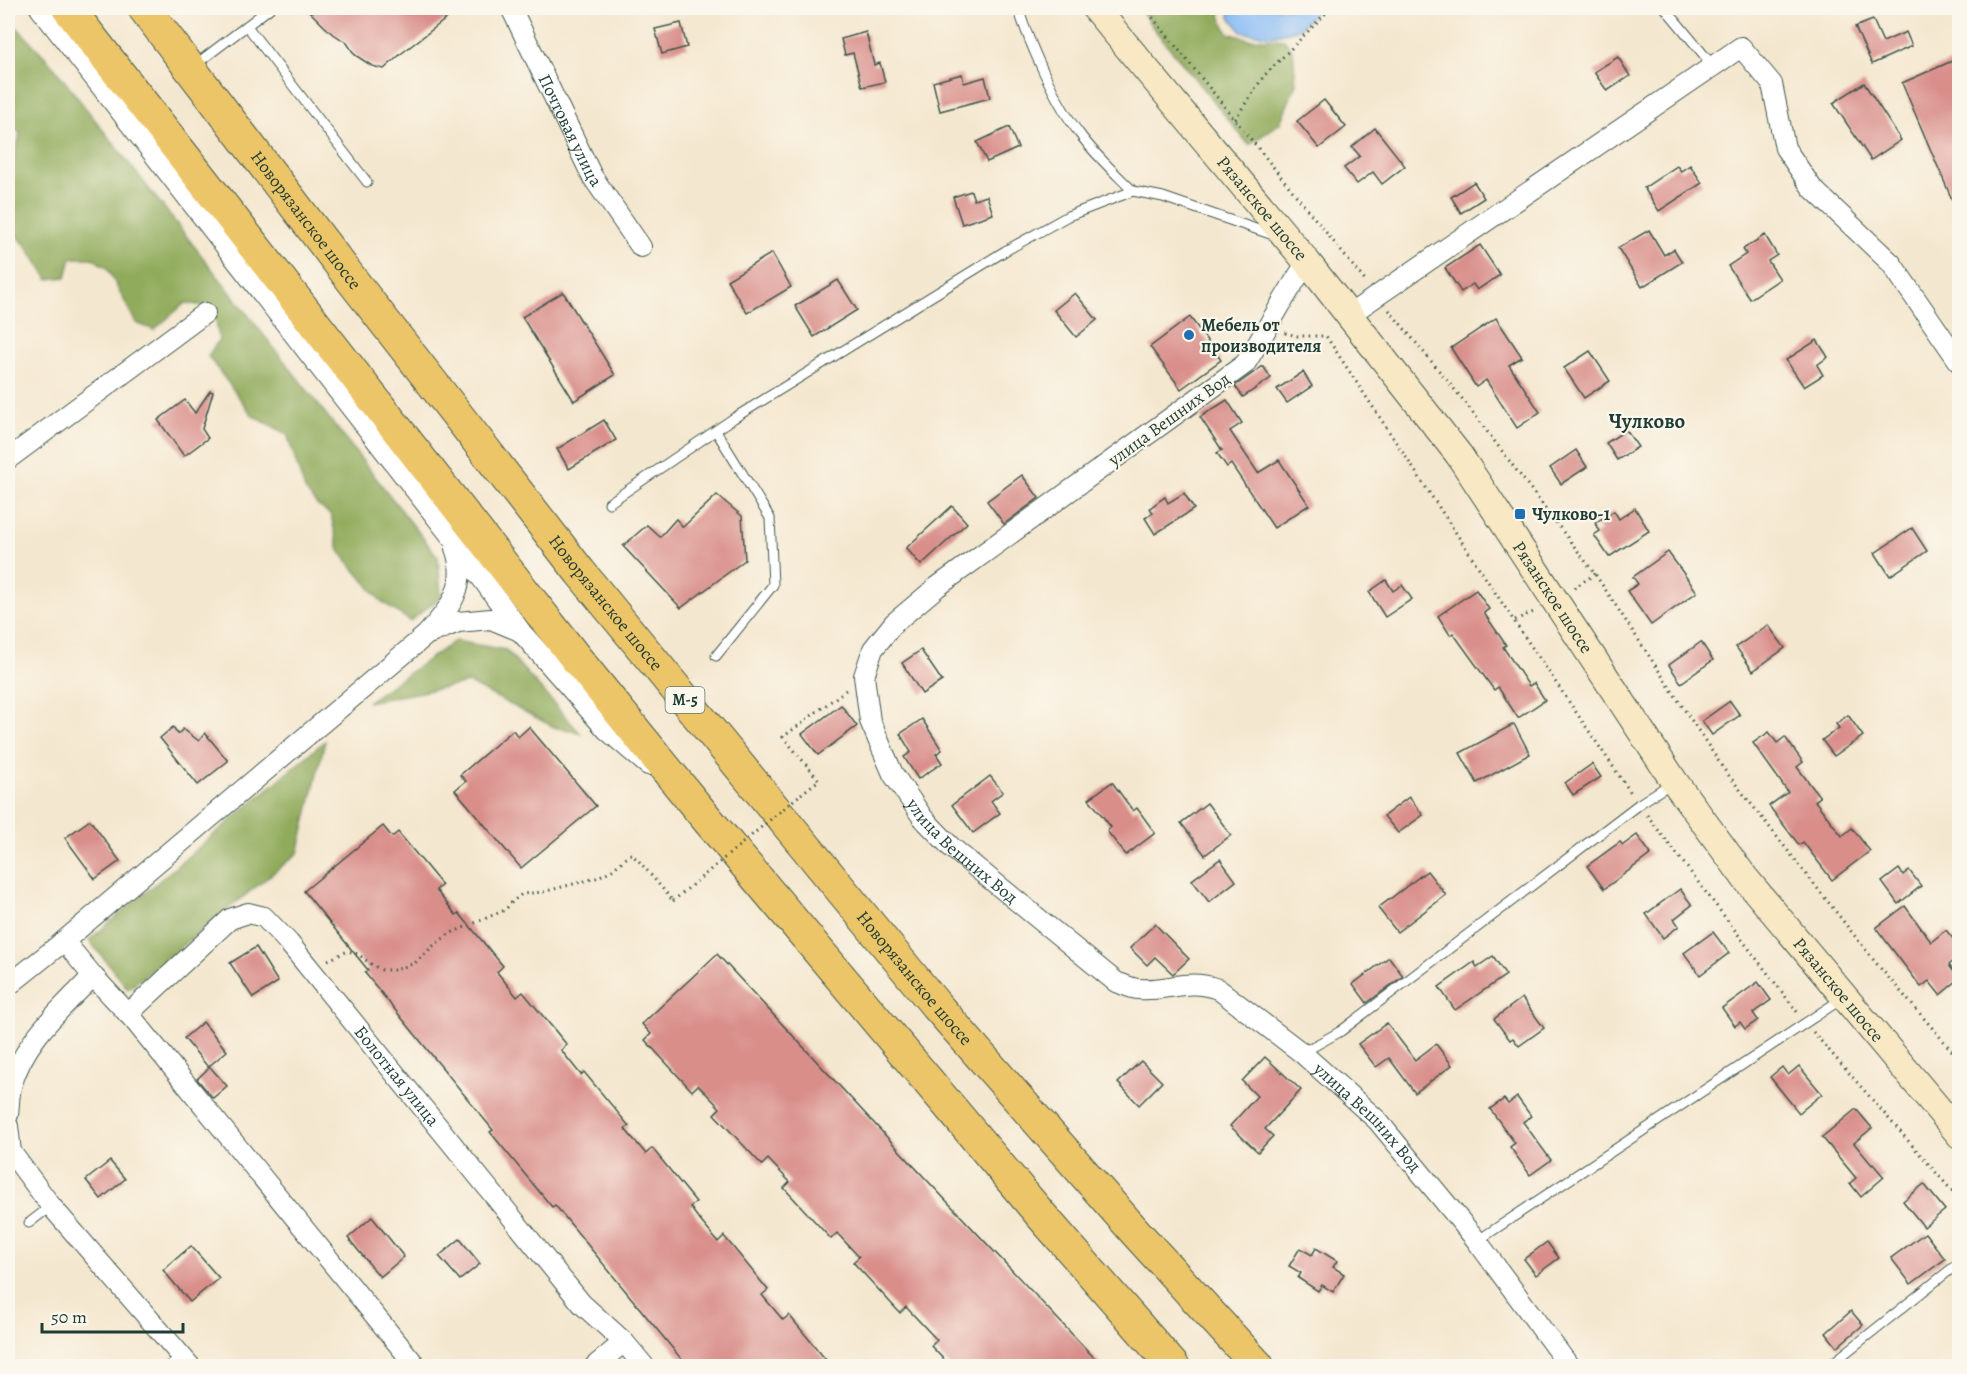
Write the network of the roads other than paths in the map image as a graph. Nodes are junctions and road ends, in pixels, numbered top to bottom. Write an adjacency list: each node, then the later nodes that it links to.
1 (40, 8): 23 (street)
2 (68, 8): 28 (highway)
3 (144, 8): 11 (highway, Новорязанское шоссе / М-5)
4 (270, 8): 9 (lane)
5 (511, 8): 15 (street, Почтовая улица)
6 (1018, 8): 13 (lane)
7 (1095, 8): 14 (main road, Рязанское шоссе)
8 (1665, 8): 10 (lane)
9 (247, 26): 11 (lane); 12 (lane)
10 (1713, 67): 18 (street); 19 (street)
11 (191, 69): 48 (highway, Новорязанское шоссе / М-5)
12 (367, 182)
13 (1132, 190): 14 (lane); 20 (lane)
14 (1289, 241): 16 (main road, Рязанское шоссе)
15 (641, 247)
16 (1307, 262): 18 (main road, Рязанское шоссе); 34 (street, улица Вешних Вод)
17 (205, 313): 21 (street)
18 (1349, 315): 27 (main road, Рязанское шоссе)
19 (1959, 363)
20 (716, 431): 22 (lane); 26 (lane)
21 (8, 459)
22 (609, 503)
23 (451, 536): 24 (street); 25 (street)
24 (521, 632): 25 (street); 28 (street)
25 (426, 635): 29 (street)
26 (716, 656)
27 (1674, 781): 32 (main road, Рязанское шоссе); 34 (lane)
28 (697, 807): 47 (highway)
29 (64, 941): 30 (street); 31 (street)
30 (93, 976): 33 (street); 35 (street)
31 (8, 986)
32 (1843, 998): 37 (main road, Рязанское шоссе); 40 (lane)
33 (128, 1014): 42 (street, Болотная улица); 44 (street)
34 (1302, 1053): 40 (street, улица Вешних Вод)
35 (8, 1115)
36 (8, 1126): 38 (street)
37 (1959, 1135)
38 (51, 1206): 39 (lane); 43 (street)
39 (29, 1223)
40 (1477, 1240): 49 (street, улица Вешних Вод)
41 (1959, 1262): 50 (lane)
42 (624, 1342): 45 (street); 46 (street, Болотная улица)
43 (180, 1363)
44 (416, 1366)
45 (595, 1366)
46 (644, 1366)
47 (1173, 1366)
48 (1258, 1366)
49 (1569, 1366)
50 (1829, 1366)

